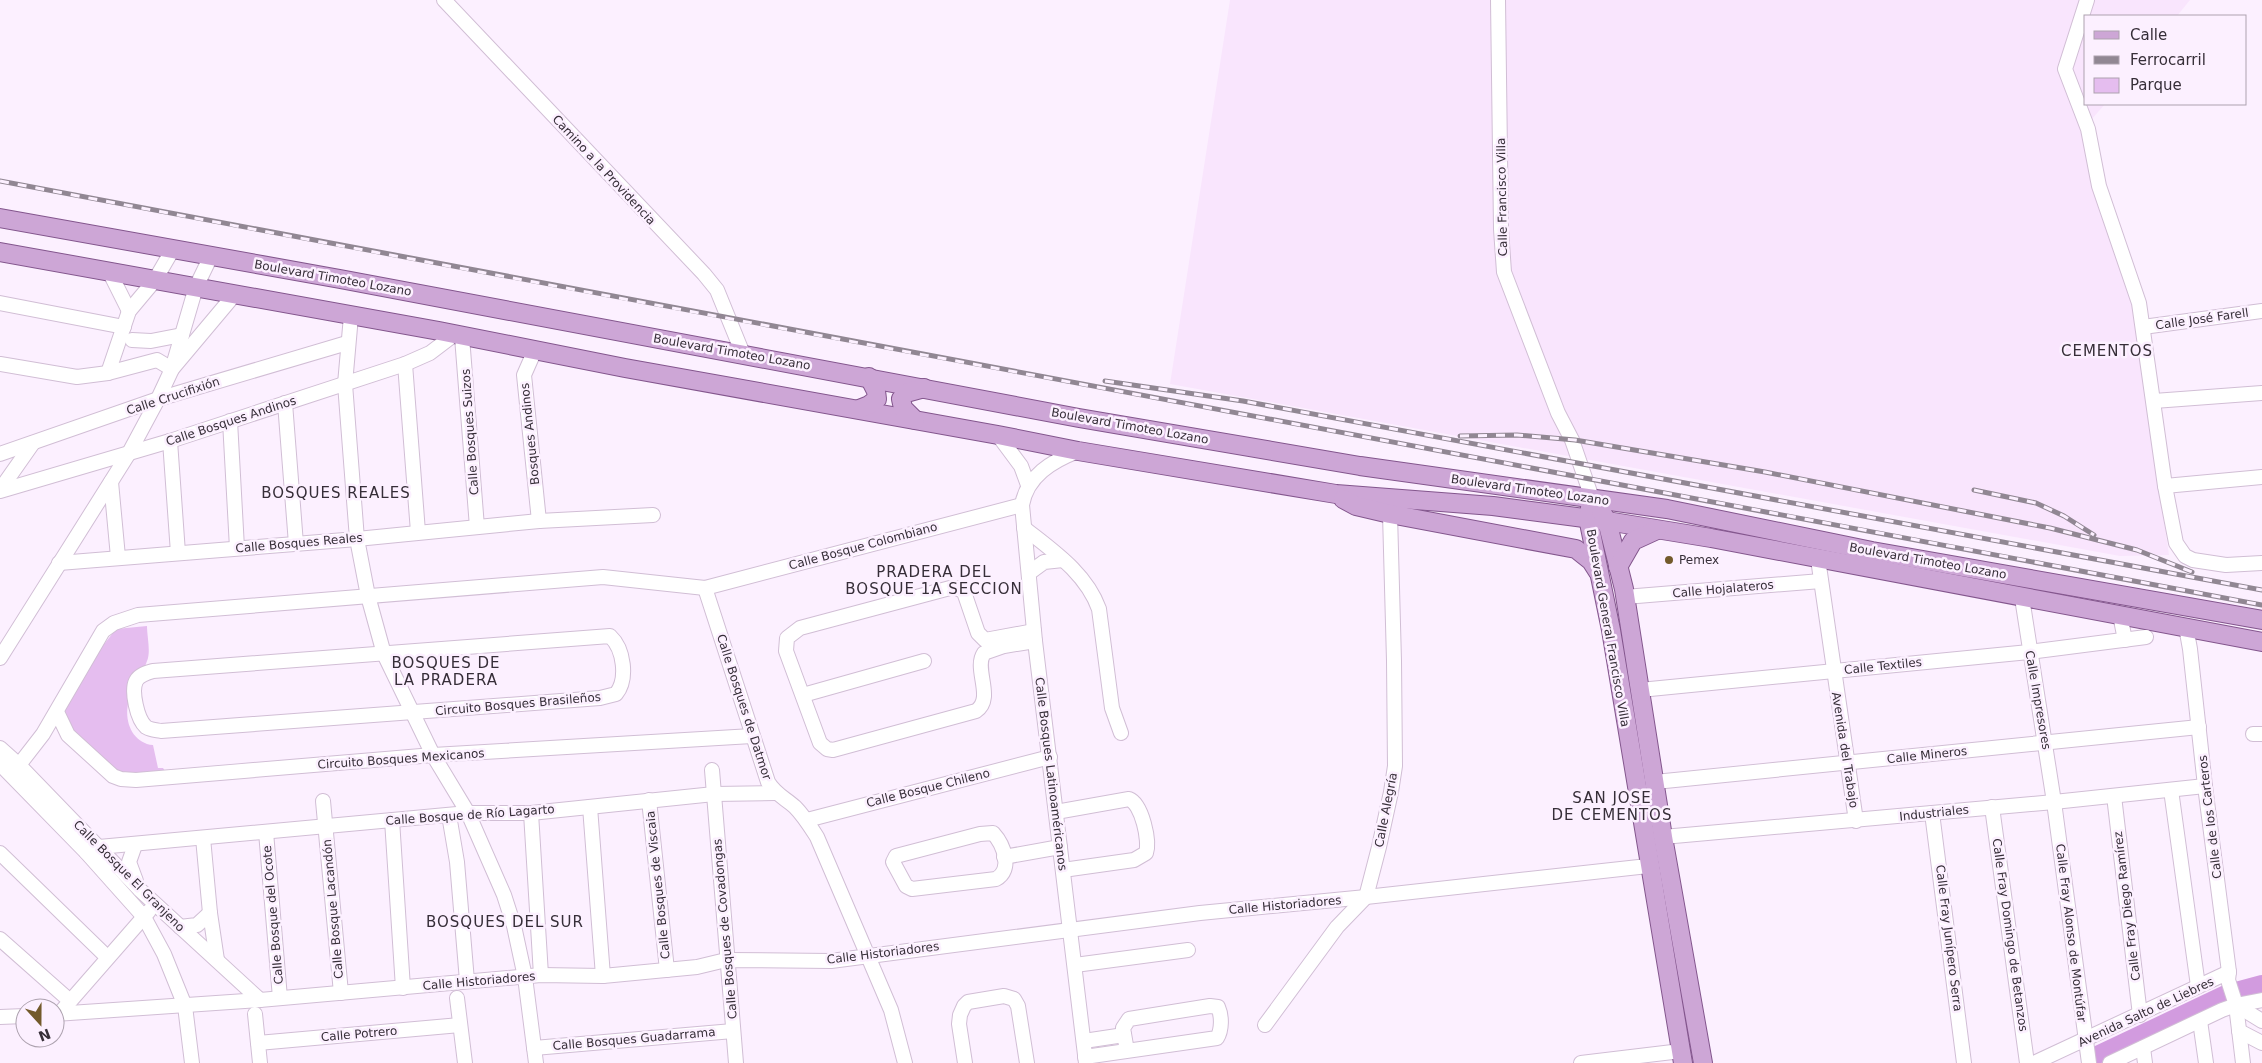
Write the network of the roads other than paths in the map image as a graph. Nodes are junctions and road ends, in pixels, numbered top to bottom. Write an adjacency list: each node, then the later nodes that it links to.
1 (444, 0): 23 (street, Camino a la Providencia)
2 (1498, 0): 50 (street, Calle Francisco Villa)
3 (2087, 0): 17 (street)
4 (0, 218): 5 (main road, Boulevard Timoteo Lozano)
5 (173, 249): 7 (main road, Boulevard Timoteo Lozano); 9 (street)
6 (0, 252): 8 (main road, Boulevard Timoteo Lozano)
7 (211, 256): 10 (street); 23 (main road, Boulevard Timoteo Lozano)
8 (110, 273): 9 (main road, Boulevard Timoteo Lozano); 13 (street)
9 (155, 280): 10 (main road, Boulevard Timoteo Lozano); 13 (street)
10 (196, 288): 11 (main road, Boulevard Timoteo Lozano); 18 (street)
11 (234, 294): 15 (main road, Boulevard Timoteo Lozano); 27 (street)
12 (0, 303): 16 (street)
13 (129, 311): 16 (street)
14 (2262, 311): 17 (street, Calle José Farell)
15 (351, 316): 19 (main road, Boulevard Timoteo Lozano); 21 (street)
16 (124, 327): 20 (street); 28 (street)
17 (2143, 327): 34 (street)
18 (182, 335): 20 (street); 27 (street)
19 (458, 335): 22 (main road, Boulevard Timoteo Lozano); 26 (street, Calle Bosques Andinos); 57 (street, Calle Bosques Suizos)
20 (132, 340): 24 (street)
21 (347, 343): 30 (street); 33 (street, Calle Crucifixión)
22 (535, 350): 36 (main road, Boulevard Timoteo Lozano); 55 (street, Bosques Andinos)
23 (743, 354): 29 (main road, Boulevard Timoteo Lozano)
24 (157, 360): 27 (street); 28 (street)
25 (0, 364): 28 (street)
26 (405, 364): 30 (street, Calle Bosques Andinos); 60 (street)
27 (172, 369): 33 (street)
28 (108, 373)
29 (870, 377): 31 (main road, Boulevard Timoteo Lozano); 36 (main road)
30 (345, 384): 35 (street, Calle Bosques Andinos); 61 (street)
31 (925, 388): 37 (main road); 50 (main road, Boulevard Timoteo Lozano)
32 (2262, 393): 34 (street)
33 (158, 399): 41 (street, Calle Crucifixión); 43 (street)
34 (2154, 401): 48 (street)
35 (285, 403): 38 (street, Calle Bosques Andinos); 62 (street)
36 (859, 409): 37 (main road, Boulevard Timoteo Lozano)
37 (915, 420): 39 (main road, Boulevard Timoteo Lozano)
38 (230, 421): 40 (street, Calle Bosques Andinos); 63 (street)
39 (998, 435): 42 (main road, Boulevard Timoteo Lozano); 47 (street)
40 (170, 441): 43 (street, Calle Bosques Andinos); 64 (street)
41 (33, 443): 44 (street, Calle Crucifixión); 49 (street)
42 (1078, 452): 47 (street); 52 (main road, Boulevard Timoteo Lozano)
43 (129, 453): 46 (street); 49 (street, Calle Bosques Andinos)
44 (0, 454)
45 (2262, 477): 48 (street)
46 (111, 482): 65 (street); 68 (street)
47 (1028, 485): 51 (street, Calle Bosques Latinoaméricanos)
48 (2165, 486): 69 (street)
49 (0, 491)
50 (1592, 498): 54 (main road, Boulevard General Francisco Villa); 56 (main road, Boulevard General Francisco Villa); 79 (main road, Boulevard Timoteo Lozano)
51 (1022, 505): 58 (street, Calle Bosques Latinoaméricanos); 74 (street, Calle Bosque Colombiano)
52 (1391, 506): 54 (main road, Boulevard Timoteo Lozano); 72 (main road); 137 (street, Calle Alegría)
53 (653, 515): 55 (street, Calle Bosques Reales)
54 (1588, 518): 56 (main road, Boulevard Timoteo Lozano); 72 (main road, Boulevard General Francisco Villa)
55 (540, 521): 57 (street, Calle Bosques Reales)
56 (1607, 521): 59 (main road, Boulevard Timoteo Lozano); 70 (main road, Boulevard General Francisco Villa)
57 (477, 527): 60 (street, Calle Bosques Reales)
58 (1024, 528): 67 (street); 71 (street, Calle Bosques Latinoaméricanos)
59 (1658, 530): 66 (main road, Boulevard Timoteo Lozano); 70 (main road)
60 (418, 532): 61 (street, Calle Bosques Reales)
61 (357, 539): 62 (street, Calle Bosques Reales); 75 (street)
62 (296, 544): 63 (street, Calle Bosques Reales)
63 (237, 548): 64 (street, Calle Bosques Reales)
64 (178, 552): 65 (street, Calle Bosques Reales)
65 (118, 558): 68 (street, Calle Bosques Reales)
66 (1818, 559): 73 (street, Avenida del Trabajo); 77 (main road, Boulevard Timoteo Lozano)
67 (1063, 560): 71 (street); 95 (street)
68 (59, 563): 87 (street)
69 (2262, 563)
70 (1618, 567): 76 (main road, Boulevard General Francisco Villa)
71 (1029, 573): 81 (street, Calle Bosques Latinoaméricanos)
72 (1600, 575): 134 (main road, Boulevard General Francisco Villa)
73 (1821, 580): 76 (street, Calle Hojalateros); 89 (street, Avenida del Trabajo)
74 (705, 588): 75 (street); 97 (street, Calle Bosques de Datmor)
75 (368, 596): 86 (street); 92 (street)
76 (1625, 597): 90 (main road, Boulevard General Francisco Villa)
77 (2022, 598): 78 (main road, Boulevard Timoteo Lozano); 85 (street, Calle Impresores)
78 (2120, 615): 80 (main road, Boulevard Timoteo Lozano); 83 (street)
79 (2262, 620)
80 (2186, 627): 84 (main road, Boulevard Timoteo Lozano); 94 (street, Calle de los Carteros)
81 (1034, 636): 91 (street); 91 (street); 101 (street, Calle Bosques Latinoaméricanos)
82 (2146, 637): 83 (street, Calle Textiles)
83 (2125, 640): 85 (street, Calle Textiles)
84 (2262, 642)
85 (2029, 652): 89 (street, Calle Textiles); 98 (street, Calle Impresores)
86 (384, 654): 93 (street); 93 (street, Circuito Bosques Brasileños); 93 (street, Circuito Bosques Brasileños)
87 (0, 658)
88 (924, 661): 91 (street)
89 (1833, 671): 90 (street, Calle Textiles); 102 (street, Avenida del Trabajo)
90 (1640, 690): 106 (main road, Boulevard General Francisco Villa)
91 (803, 695)
92 (57, 712): 96 (street, Circuito Bosques Mexicanos); 105 (street)
93 (412, 712): 100 (street)
94 (2199, 727): 98 (street, Calle Mineros); 107 (street, Calle de los Carteros)
95 (1121, 733)
96 (68, 735): 100 (street, Circuito Bosques Mexicanos); 105 (street)
97 (752, 736): 100 (street, Circuito Bosques Mexicanos); 109 (street, Calle Bosques de Datmor)
98 (2046, 744): 102 (street, Calle Mineros); 114 (street, Calle Impresores)
99 (0, 748): 105 (street, Calle Bosque El Granjeno)
100 (432, 756): 118 (street)
101 (1050, 757): 117 (street, Calle Bosques Latinoaméricanos); 123 (street, Calle Bosque Chileno)
102 (1847, 763): 106 (street, Calle Mineros); 124 (street, Avenida del Trabajo)
103 (0, 764): 105 (street, Calle Bosque El Granjeno)
104 (712, 770): 110 (street, Calle Bosques de Covadongas)
105 (18, 772): 131 (street, Calle Bosque El Granjeno)
106 (1655, 782): 127 (main road, Boulevard General Francisco Villa)
107 (2205, 786): 108 (street, Industriales); 153 (street, Calle de los Carteros)
108 (2171, 790): 111 (street, Industriales); 156 (street)
109 (775, 793): 110 (street, Calle Bosque de Río Lagarto); 123 (street, Calle Bosques de Datmor)
110 (714, 794): 112 (street, Calle Bosque de Río Lagarto); 148 (street, Calle Bosques de Covadongas)
111 (2114, 796): 114 (street, Industriales); 169 (street, Calle Fray Diego Ramírez)
112 (649, 800): 115 (street, Calle Bosque de Río Lagarto); 150 (street, Calle Bosques de Viscaia)
113 (323, 801): 125 (street, Calle Bosque Lacandón)
114 (2054, 802): 116 (street, Industriales); 181 (street, Calle Fray Alonso de Montúfar)
115 (590, 807): 119 (street, Calle Bosque de Río Lagarto); 152 (street)
116 (1992, 808): 120 (street, Industriales); 199 (street, Calle Fray Domingo de Betanzos)
117 (1056, 812): 130 (street, Calle Bosques Latinoaméricanos); 135 (street)
118 (468, 813): 119 (street, Calle Bosque de Río Lagarto); 121 (street, Calle Bosque de Río Lagarto); 154 (street)
119 (531, 813): 151 (street)
120 (1932, 813): 124 (street, Industriales); 198 (street, Calle Fray Junípero Serra)
121 (449, 815): 122 (street, Calle Bosque de Río Lagarto); 155 (street)
122 (392, 820): 125 (street, Calle Bosque de Río Lagarto); 157 (street)
123 (807, 820): 145 (street, Calle Bosques de Datmor)
124 (1856, 821): 127 (street, Industriales)
125 (326, 826): 126 (street, Calle Bosque de Río Lagarto); 158 (street, Calle Bosque Lacandón)
126 (266, 832): 128 (street, Calle Bosque de Río Lagarto); 159 (street, Calle Bosque del Ocote)
127 (1663, 837): 197 (main road, Boulevard General Francisco Villa)
128 (204, 838): 129 (street, Calle Bosque de Río Lagarto); 139 (street)
129 (135, 845): 131 (street, Calle Bosque de Río Lagarto); 136 (street)
130 (1060, 847): 133 (street); 135 (street, Calle Bosques Latinoaméricanos)
131 (92, 850): 136 (street, Calle Bosque El Granjeno); 140 (street, Calle Bosque El Granjeno)
132 (0, 853): 146 (street)
133 (1004, 857): 133 (street)
134 (1648, 866): 137 (street, Calle Historiadores); 186 (main road, Boulevard General Francisco Villa)
135 (1063, 870): 142 (street, Calle Bosques Latinoaméricanos)
136 (139, 888): 138 (street, Calle Bosque El Granjeno)
137 (1366, 897): 142 (street, Calle Historiadores); 175 (street)
138 (155, 904): 140 (street); 141 (street, Calle Bosque El Granjeno)
139 (210, 913): 141 (street); 147 (street)
140 (144, 917): 146 (street); 166 (street, Calle Bosque El Granjeno)
141 (180, 927): 147 (street, Calle Bosque El Granjeno)
142 (1070, 929): 145 (street, Calle Historiadores); 149 (street, Calle Bosques Latinoaméricanos)
143 (0, 939): 161 (street)
144 (1188, 950): 149 (street)
145 (867, 956): 148 (street, Calle Historiadores); 193 (street, Calle Bosques de Datmor)
146 (107, 957): 161 (street)
147 (217, 960): 162 (street, Calle Bosque El Granjeno)
148 (726, 960): 150 (street, Calle Historiadores); 176 (street, Calle Bosques de Covadongas)
149 (1075, 965): 179 (street, Calle Bosques Latinoaméricanos)
150 (667, 970): 152 (street, Calle Historiadores)
151 (541, 975): 152 (street, Calle Historiadores); 154 (street, Calle Historiadores)
152 (603, 976)
153 (2229, 976): 156 (street, Avenida Salto de Liebres); 164 (street, Calle de los Carteros)
154 (525, 977): 155 (street, Calle Historiadores); 183 (street)
155 (467, 981): 157 (street, Calle Historiadores)
156 (2198, 986): 169 (street, Avenida Salto de Liebres)
157 (403, 988): 158 (street, Calle Historiadores)
158 (341, 992): 159 (street, Calle Historiadores)
159 (280, 998): 162 (street, Calle Historiadores)
160 (457, 998): 174 (street)
161 (69, 1000): 165 (street)
162 (260, 1000): 166 (street, Calle Historiadores)
163 (2262, 1000): 164 (street)
164 (2235, 1002): 172 (street); 173 (street); 177 (street, Calle de los Carteros)
165 (65, 1005)
166 (185, 1006): 167 (street, Calle Historiadores); 188 (street, Calle Bosque El Granjeno)
167 (65, 1014)
168 (255, 1014): 180 (street)
169 (2140, 1015): 181 (street, Avenida Salto de Liebres)
170 (15, 1016): 171 (street)
171 (0, 1017)
172 (2200, 1021): 184 (street); 204 (street)
173 (2262, 1021)
174 (460, 1025): 180 (street, Calle Potrero); 190 (street)
175 (1264, 1025)
176 (733, 1031): 183 (street, Calle Bosques Guadarrama); 192 (street, Calle Bosques de Covadongas)
177 (2239, 1031): 182 (street); 205 (street, Calle de los Carteros)
178 (1124, 1035): 179 (street); 185 (street); 185 (street)
179 (1084, 1040): 187 (street, Calle Bosques Latinoaméricanos)
180 (258, 1043): 189 (street)
181 (2086, 1043): 200 (street, Avenida Salto de Liebres); 201 (street, Calle Fray Alonso de Montúfar)
182 (2262, 1043)
183 (534, 1048): 191 (street)
184 (2143, 1048): 202 (street); 203 (street)
185 (1127, 1051): 187 (street)
186 (1682, 1057): 196 (street)
187 (1086, 1060)
188 (192, 1063)
189 (260, 1063)
190 (465, 1063)
191 (536, 1063)
192 (736, 1063)
193 (905, 1063)
194 (965, 1063): 195 (street)
195 (1027, 1063)
196 (1581, 1063)
197 (1703, 1063)
198 (1964, 1063)
199 (2027, 1063)
200 (2034, 1063)
201 (2089, 1063)
202 (2110, 1063)
203 (2145, 1063)
204 (2206, 1063)
205 (2243, 1063)

